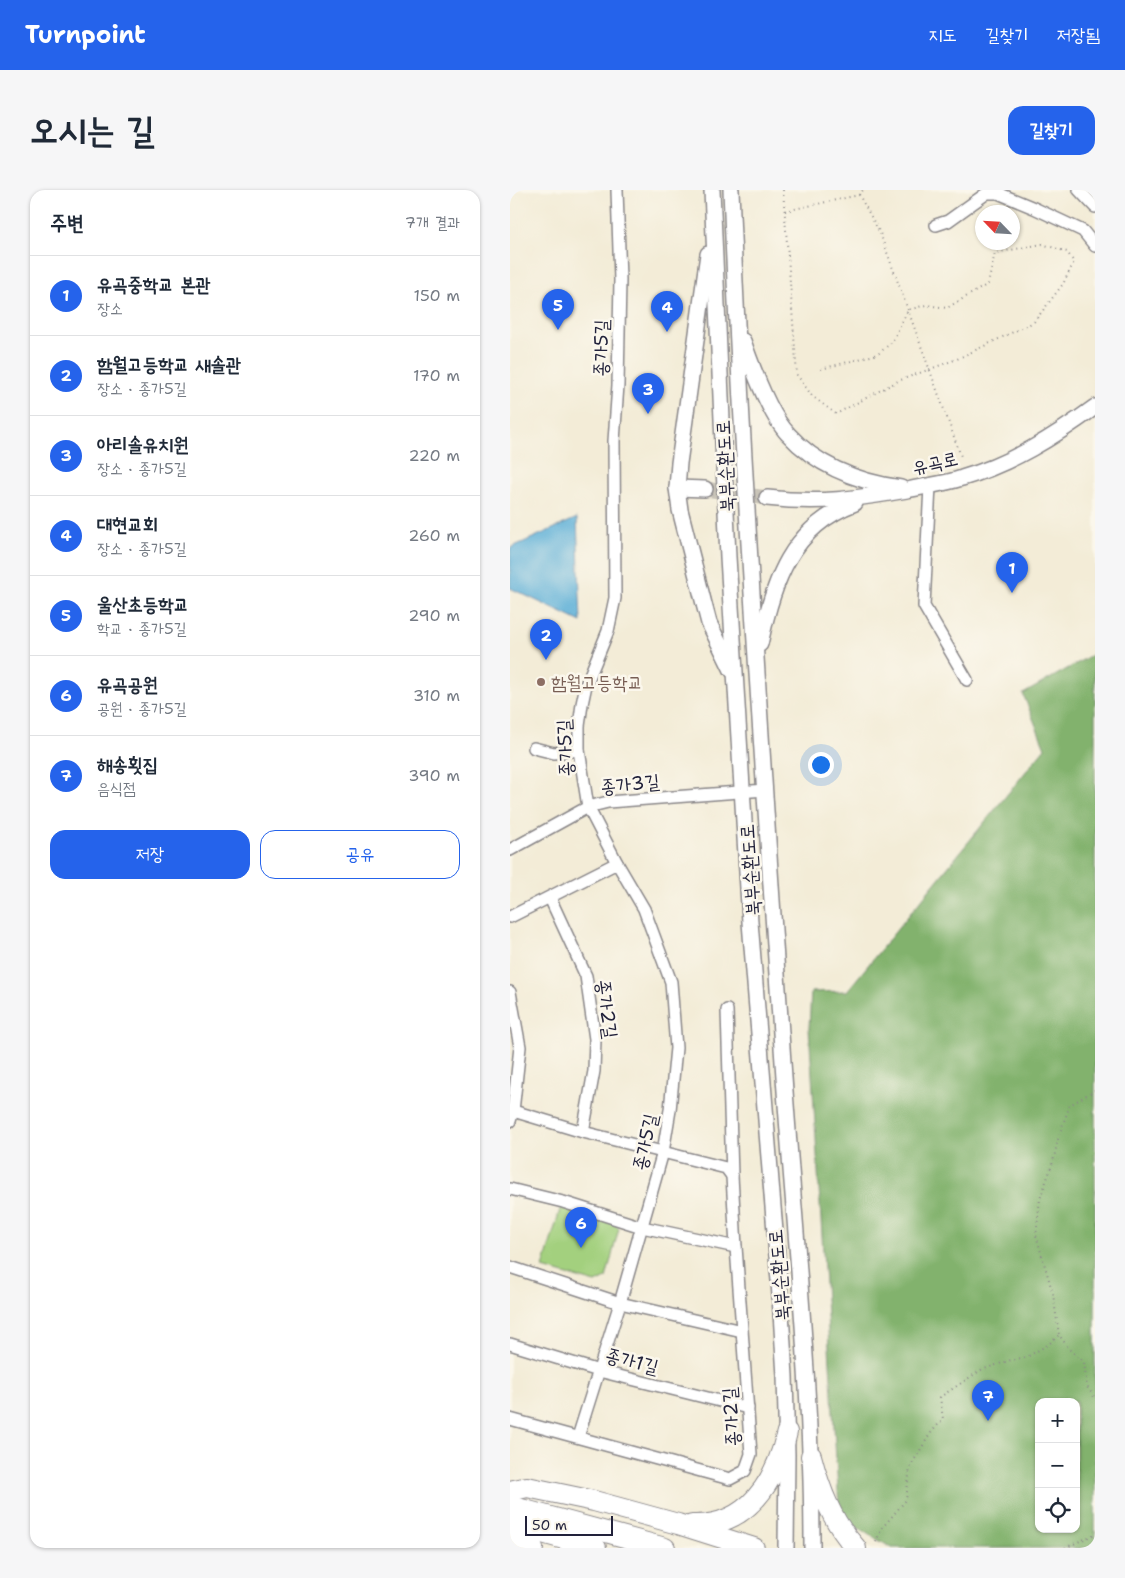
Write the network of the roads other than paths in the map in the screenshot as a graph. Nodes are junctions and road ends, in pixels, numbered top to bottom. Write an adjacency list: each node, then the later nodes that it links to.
1 (617, 190): 22 (street, 종가5길)
2 (712, 190): 7 (main road, 북부순환도로)
3 (731, 190): 10 (main road, 북부순환도로)
4 (998, 191): 8 (street); 9 (street)
5 (1081, 191): 6 (street)
6 (1095, 207)
7 (713, 210): 13 (main road); 19 (main road, 북부순환도로)
8 (936, 225)
9 (1095, 246)
10 (738, 322): 15 (main road); 18 (main road, 북부순환도로)
11 (1095, 407): 12 (main road, 유곡로)
12 (930, 486): 15 (main road, 유곡로); 20 (street)
13 (677, 488): 14 (main road); 19 (main road)
14 (705, 489)
15 (907, 490): 16 (main road, 유곡로)
16 (875, 496): 17 (main road, 유곡로); 18 (main road)
17 (767, 498)
18 (756, 660): 23 (main road, 북부순환도로)
19 (736, 678): 24 (main road, 북부순환도로)
20 (967, 680)
21 (534, 748): 22 (street)
22 (579, 750): 25 (street, 종가5길)
23 (765, 790): 24 (street, 종가3길); 48 (main road, 북부순환도로)
24 (742, 792): 25 (street, 종가3길); 46 (main road, 북부순환도로)
25 (588, 807): 26 (street, 종가3길); 27 (street, 종가5길)
26 (510, 850)
27 (617, 863): 28 (street); 34 (street, 종가5길)
28 (550, 898): 29 (street); 33 (street, 종가2길)
29 (510, 917)
30 (510, 992): 32 (street)
31 (727, 1010): 35 (street, 종가2길)
32 (511, 1114): 33 (street)
33 (584, 1132): 34 (street)
34 (663, 1152): 35 (street); 37 (street, 종가5길)
35 (732, 1176): 38 (street, 종가2길)
36 (510, 1189): 37 (street)
37 (642, 1227): 38 (street); 40 (street, 종가5길)
38 (736, 1247): 41 (street, 종가2길)
39 (510, 1267): 40 (street)
40 (620, 1303): 41 (street); 43 (street, 종가5길)
41 (742, 1331): 44 (street, 종가2길)
42 (510, 1344): 43 (street, 종가1길)
43 (599, 1372): 44 (street, 종가1길); 47 (street, 종가5길)
44 (748, 1408): 47 (street, 종가2길)
45 (510, 1419): 47 (street, 종가2길)
46 (787, 1432): 52 (highway); 60 (main road, 북부순환도로)
47 (578, 1436)
48 (811, 1456): 61 (main road, 북부순환도로); 62 (highway)
49 (510, 1491): 52 (highway); 53 (highway)
50 (510, 1506): 53 (highway)
51 (510, 1524): 53 (highway)
52 (678, 1524): 56 (highway)
53 (556, 1528): 54 (highway); 58 (highway); 59 (highway)
54 (510, 1536)
55 (510, 1541): 57 (highway)
56 (745, 1546)
57 (533, 1548)
58 (596, 1548)
59 (664, 1548)
60 (786, 1548)
61 (812, 1548)
62 (856, 1548)

